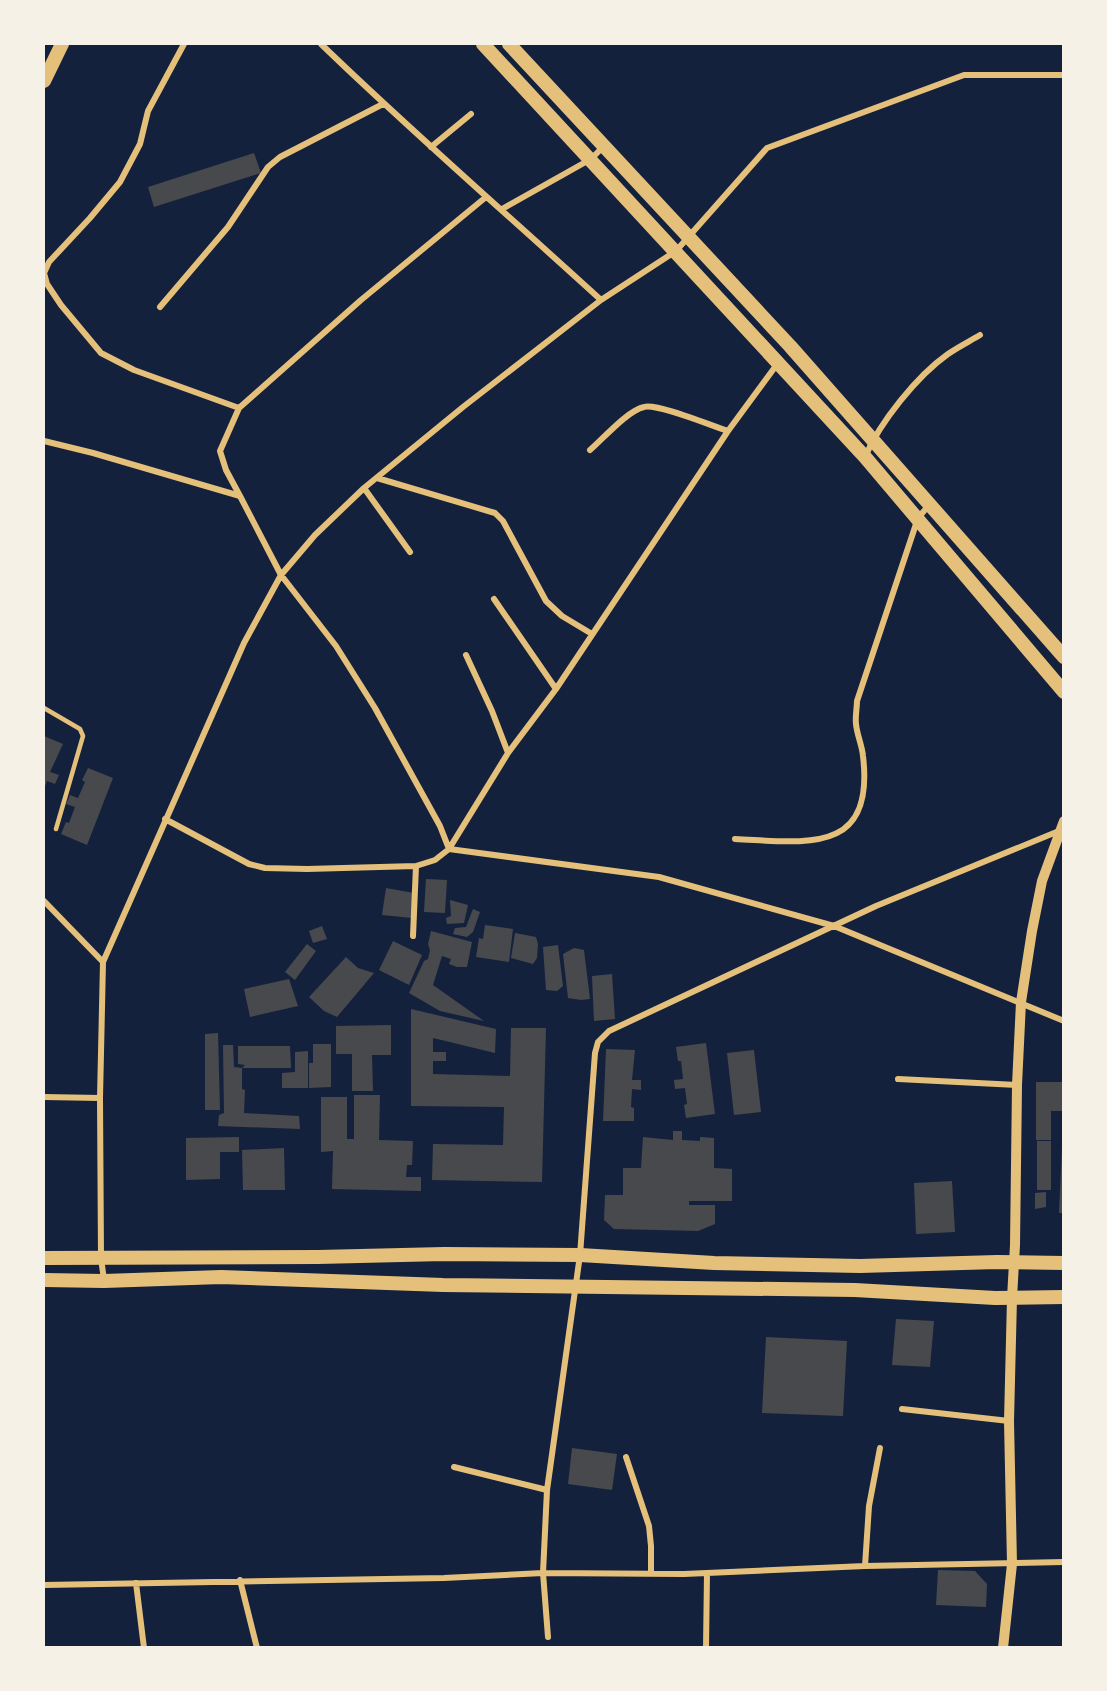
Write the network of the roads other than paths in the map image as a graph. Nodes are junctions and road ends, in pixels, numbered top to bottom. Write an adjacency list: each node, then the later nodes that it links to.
1 (62, 44): 7 (main road)
2 (184, 44): 21 (street)
3 (321, 44): 8 (street)
4 (483, 44): 12 (main road)
5 (509, 44): 10 (main road)
6 (1064, 75): 15 (street)
7 (44, 81)
8 (383, 104): 11 (street); 18 (street)
9 (471, 114): 11 (street)
10 (604, 146): 12 (street); 15 (main road)
11 (430, 147): 13 (street)
12 (591, 159): 14 (street); 16 (main road)
13 (486, 196): 14 (street); 21 (street)
14 (502, 209): 17 (street)
15 (689, 237): 16 (street); 23 (main road)
16 (676, 251): 17 (street); 20 (main road)
17 (601, 300): 27 (street)
18 (160, 307)
19 (980, 335): 23 (street)
20 (779, 362): 22 (street); 26 (main road)
21 (239, 408): 29 (street)
22 (728, 431): 25 (street); 35 (street)
23 (873, 439): 26 (street); 30 (main road)
24 (44, 441): 29 (street)
25 (590, 450)
26 (865, 457): 31 (main road)
27 (377, 478): 28 (street); 35 (street)
28 (364, 488): 32 (street); 33 (street)
29 (240, 496): 33 (street)
30 (930, 504): 31 (street); 37 (main road)
31 (918, 518): 39 (main road); 45 (street)
32 (410, 552)
33 (281, 575): 42 (street); 46 (street)
34 (494, 599): 38 (street)
35 (592, 634): 38 (street)
36 (466, 655): 41 (street)
37 (1064, 657)
38 (556, 689): 41 (street)
39 (1064, 692)
40 (44, 708): 44 (lane)
41 (508, 753): 46 (street)
42 (165, 819): 47 (street); 51 (street)
43 (1061, 826): 49 (street); 52 (street)
44 (56, 829)
45 (735, 839)
46 (449, 849): 47 (street); 49 (street)
47 (416, 866): 50 (street)
48 (44, 901): 51 (street)
49 (834, 926): 52 (street); 58 (street)
50 (413, 936)
51 (103, 962): 57 (street)
52 (1021, 1002): 53 (street); 55 (street)
53 (1064, 1021)
54 (898, 1079): 55 (street)
55 (1017, 1085): 61 (street)
56 (44, 1097): 57 (street)
57 (100, 1098): 60 (street)
58 (580, 1255): 60 (main road); 61 (main road); 65 (street)
59 (44, 1258): 60 (main road)
60 (101, 1258): 64 (street)
61 (1014, 1263): 62 (main road); 67 (street)
62 (1064, 1263)
63 (44, 1280): 64 (main road)
64 (104, 1281): 65 (main road)
65 (574, 1286): 67 (main road); 73 (street)
66 (1064, 1297): 67 (main road)
67 (1012, 1298): 69 (street)
68 (902, 1409): 69 (street)
69 (1009, 1421): 75 (street)
70 (880, 1448): 76 (street)
71 (626, 1457): 79 (street)
72 (454, 1467): 73 (street)
73 (547, 1490): 77 (street)
74 (1064, 1562): 75 (street)
75 (1012, 1564): 76 (street); 87 (street)
76 (865, 1566): 78 (street)
77 (543, 1572): 79 (street); 80 (street); 83 (street)
78 (707, 1573): 79 (street); 86 (street)
79 (651, 1574)
80 (240, 1580): 81 (street); 85 (street)
81 (136, 1583): 82 (street); 84 (street)
82 (44, 1585)
83 (548, 1637)
84 (144, 1647)
85 (257, 1647)
86 (706, 1647)
87 (1003, 1647)

